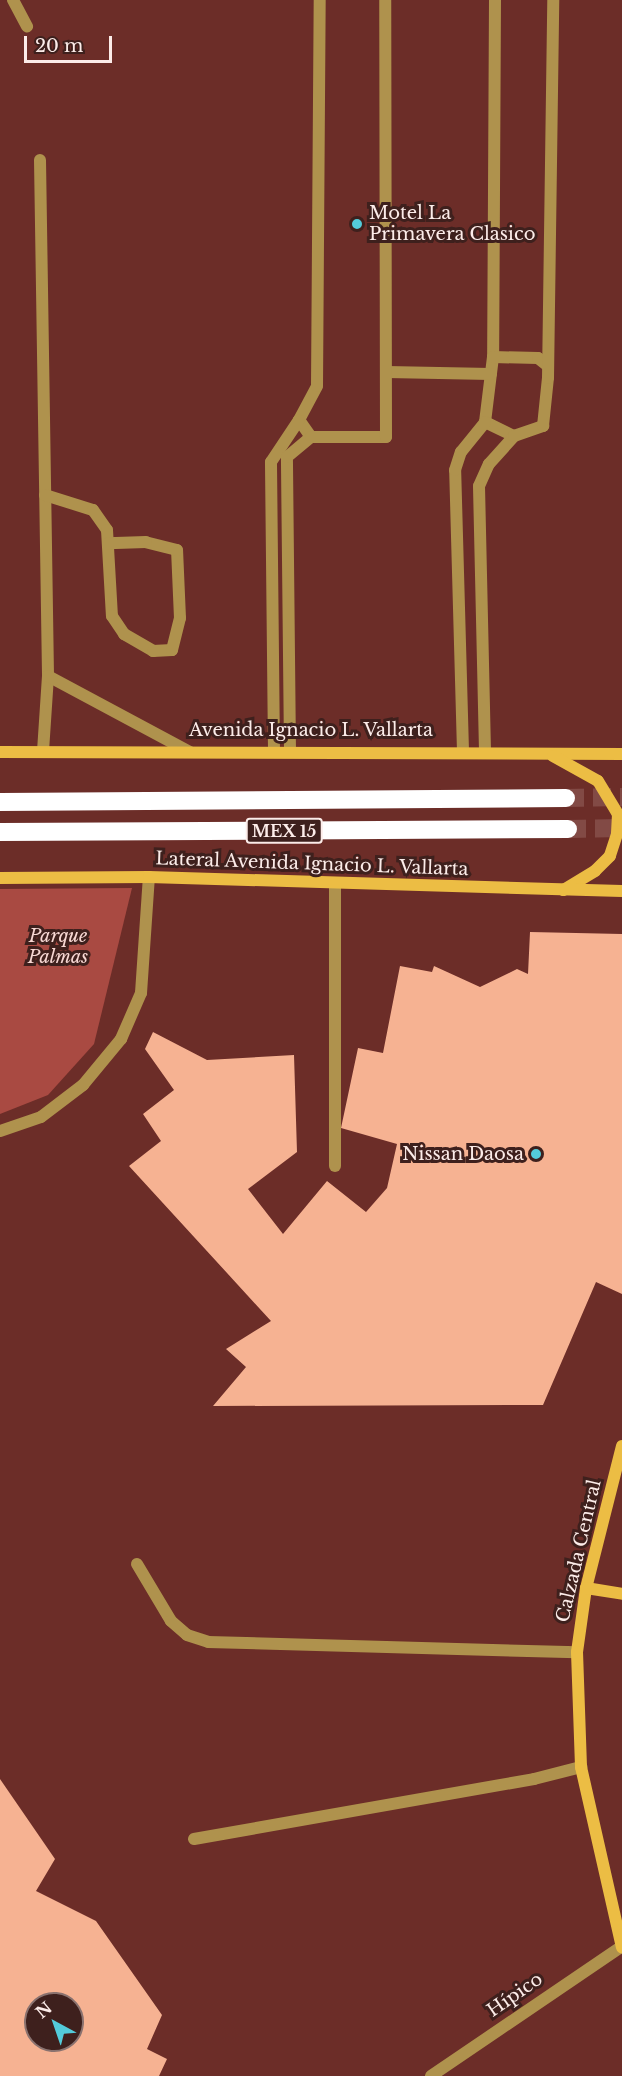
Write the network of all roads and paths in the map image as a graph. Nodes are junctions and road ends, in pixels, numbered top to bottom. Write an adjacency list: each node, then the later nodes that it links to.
1 (14, 0): 6 (street)
2 (320, 0): 12 (street)
3 (385, 0): 10 (street)
4 (495, 0): 8 (street)
5 (553, 0): 9 (street)
6 (27, 26)
7 (40, 160): 16 (street)
8 (493, 357): 9 (street); 11 (street)
9 (548, 366): 14 (street)
10 (387, 372): 11 (street); 15 (street)
11 (491, 374): 13 (street)
12 (298, 420): 15 (street); 19 (street)
13 (485, 422): 14 (street); 21 (street)
14 (514, 436): 22 (street)
15 (311, 437): 20 (street)
16 (45, 495): 17 (street); 18 (street)
17 (108, 543): 17 (street)
18 (48, 676): 24 (street); 25 (street)
19 (274, 751): 20 (street, Avenida Ignacio L. Vallarta); 25 (street, Avenida Ignacio L. Vallarta)
20 (290, 751): 21 (street, Avenida Ignacio L. Vallarta)
21 (463, 751): 22 (street, Avenida Ignacio L. Vallarta)
22 (485, 751): 26 (street, Avenida Ignacio L. Vallarta)
23 (0, 752): 24 (street, Avenida Ignacio L. Vallarta)
24 (43, 752): 25 (street, Avenida Ignacio L. Vallarta)
25 (190, 752)
26 (548, 754): 27 (street, Avenida Ignacio L. Vallarta); 35 (street)
27 (622, 754)
28 (566, 798): 29 (highway, MEX 15)
29 (0, 802)
30 (568, 829): 31 (highway, MEX 15)
31 (0, 832)
32 (149, 877): 33 (street, Lateral Avenida Ignacio L. Vallarta); 34 (street, Lateral Avenida Ignacio L. Vallarta); 37 (street)
33 (0, 878)
34 (335, 883): 35 (street, Lateral Avenida Ignacio L. Vallarta); 38 (street)
35 (562, 891): 36 (street, Lateral Avenida Ignacio L. Vallarta)
36 (622, 891)
37 (0, 1131)
38 (335, 1166)
39 (622, 1446): 41 (street, Calzada Central)
40 (137, 1564): 43 (street)
41 (586, 1588): 42 (street); 43 (street, Calzada Central)
42 (622, 1594)
43 (577, 1652): 44 (street, Calzada Central)
44 (581, 1767): 45 (street); 46 (street, Calzada Central)
45 (194, 1839)
46 (622, 1946): 47 (street, Hípico)
47 (430, 2076)

